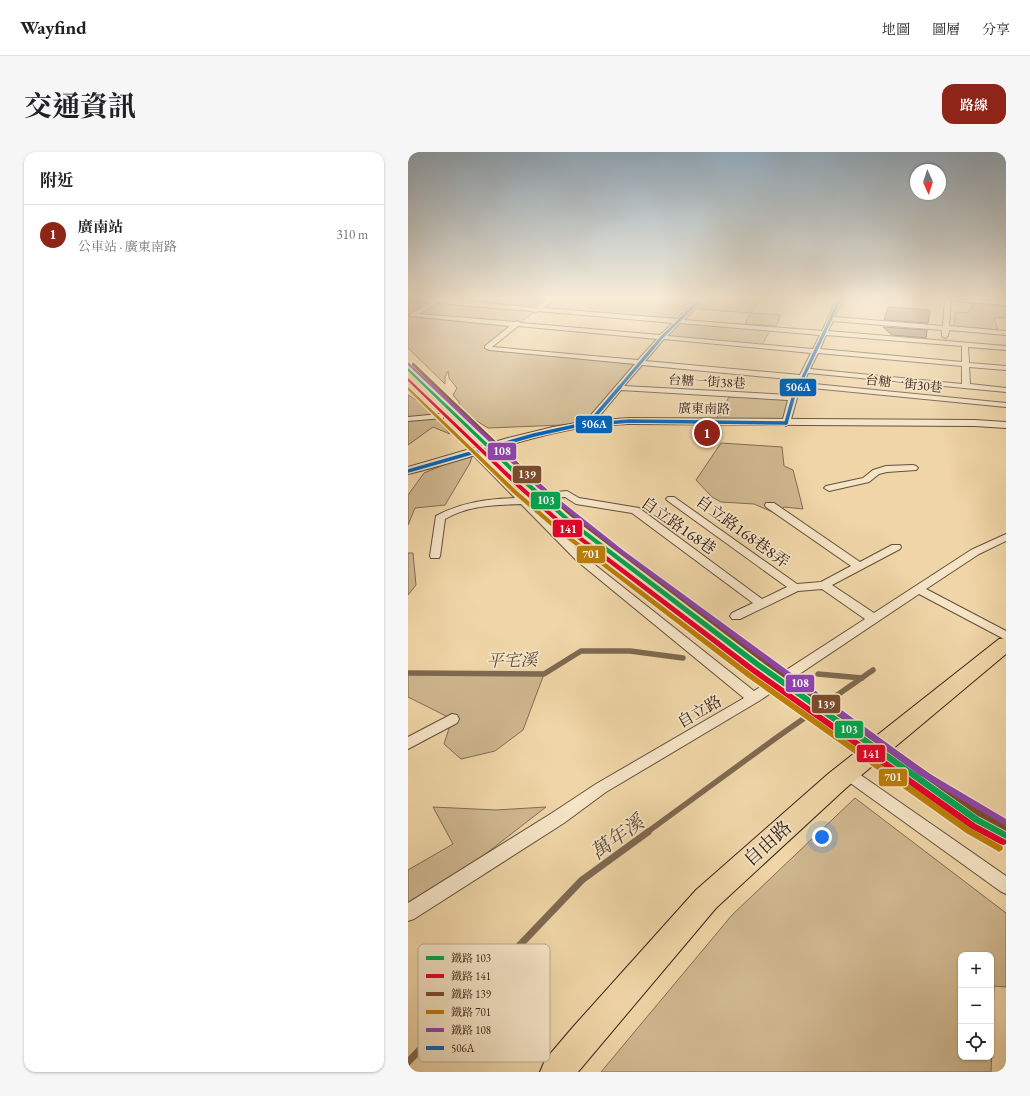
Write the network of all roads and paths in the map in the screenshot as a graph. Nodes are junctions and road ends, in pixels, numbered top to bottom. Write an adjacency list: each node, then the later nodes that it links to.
1 (494, 342): 10 (street)
2 (658, 342): 10 (street)
3 (705, 342): 9 (street)
4 (820, 342): 9 (street)
5 (932, 342): 6 (street)
6 (945, 343): 7 (street)
7 (965, 345): 8 (street); 11 (street)
8 (1006, 348)
9 (815, 352): 11 (street); 13 (street)
10 (640, 362): 13 (street); 15 (street)
11 (965, 366): 12 (street); 14 (street)
12 (1006, 368)
13 (803, 378): 14 (street); 17 (street); 18 (street, 台糖一街30巷)
14 (966, 387): 16 (street)
15 (619, 388): 17 (street, 台糖一街38巷); 22 (street)
16 (1006, 390)
17 (793, 398): 21 (street)
18 (1006, 405)
19 (440, 416): 20 (street)
20 (408, 419)
21 (786, 423): 22 (street, 廣東南路); 23 (street, 廣東南路)
22 (588, 424): 24 (street, 廣東南路)
23 (1006, 425)
24 (475, 452): 26 (street, 廣東南路); 29 (street)
25 (913, 468): 27 (street)
26 (408, 471)
27 (829, 488)
28 (671, 499): 36 (street, 自立路168巷8弄)
29 (522, 500): 33 (street, 自立路168巷); 38 (street, 自立路168巷); 43 (street)
30 (770, 505): 34 (street)
31 (1006, 537): 37 (street, 自立路)
32 (896, 547): 34 (street)
33 (435, 556)
34 (860, 567): 35 (street)
35 (824, 585): 36 (street); 40 (street)
36 (795, 588): 38 (street)
37 (917, 589): 40 (street, 自立路); 41 (street)
38 (761, 604): 39 (street)
39 (736, 616)
40 (874, 619): 43 (street, 自立路)
41 (1006, 636)
42 (1006, 644): 46 (main road, 自由路)
43 (754, 698): 48 (street, 自立路)
44 (452, 719): 45 (street)
45 (408, 744)
46 (847, 773): 47 (street); 49 (main road, 自由路)
47 (1006, 886)
48 (408, 913)
49 (557, 1072)

